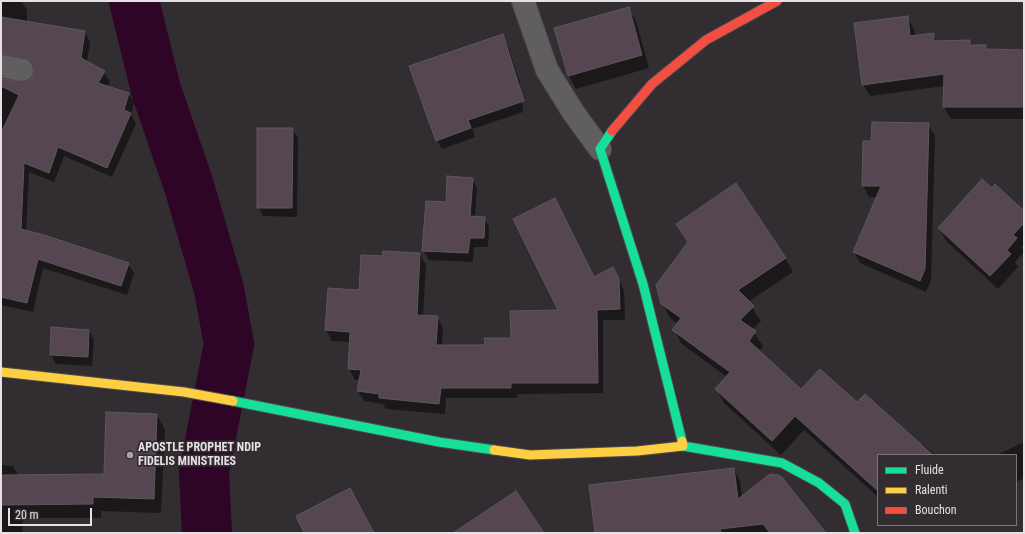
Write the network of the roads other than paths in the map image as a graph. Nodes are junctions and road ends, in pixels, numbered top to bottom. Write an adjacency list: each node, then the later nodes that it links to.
1 (523, 1): 5 (street)
2 (777, 1): 5 (street)
3 (1, 66): 4 (street)
4 (22, 70)
5 (600, 149): 7 (street)
6 (1, 372): 7 (street)
7 (683, 446): 8 (street)
8 (855, 533)

